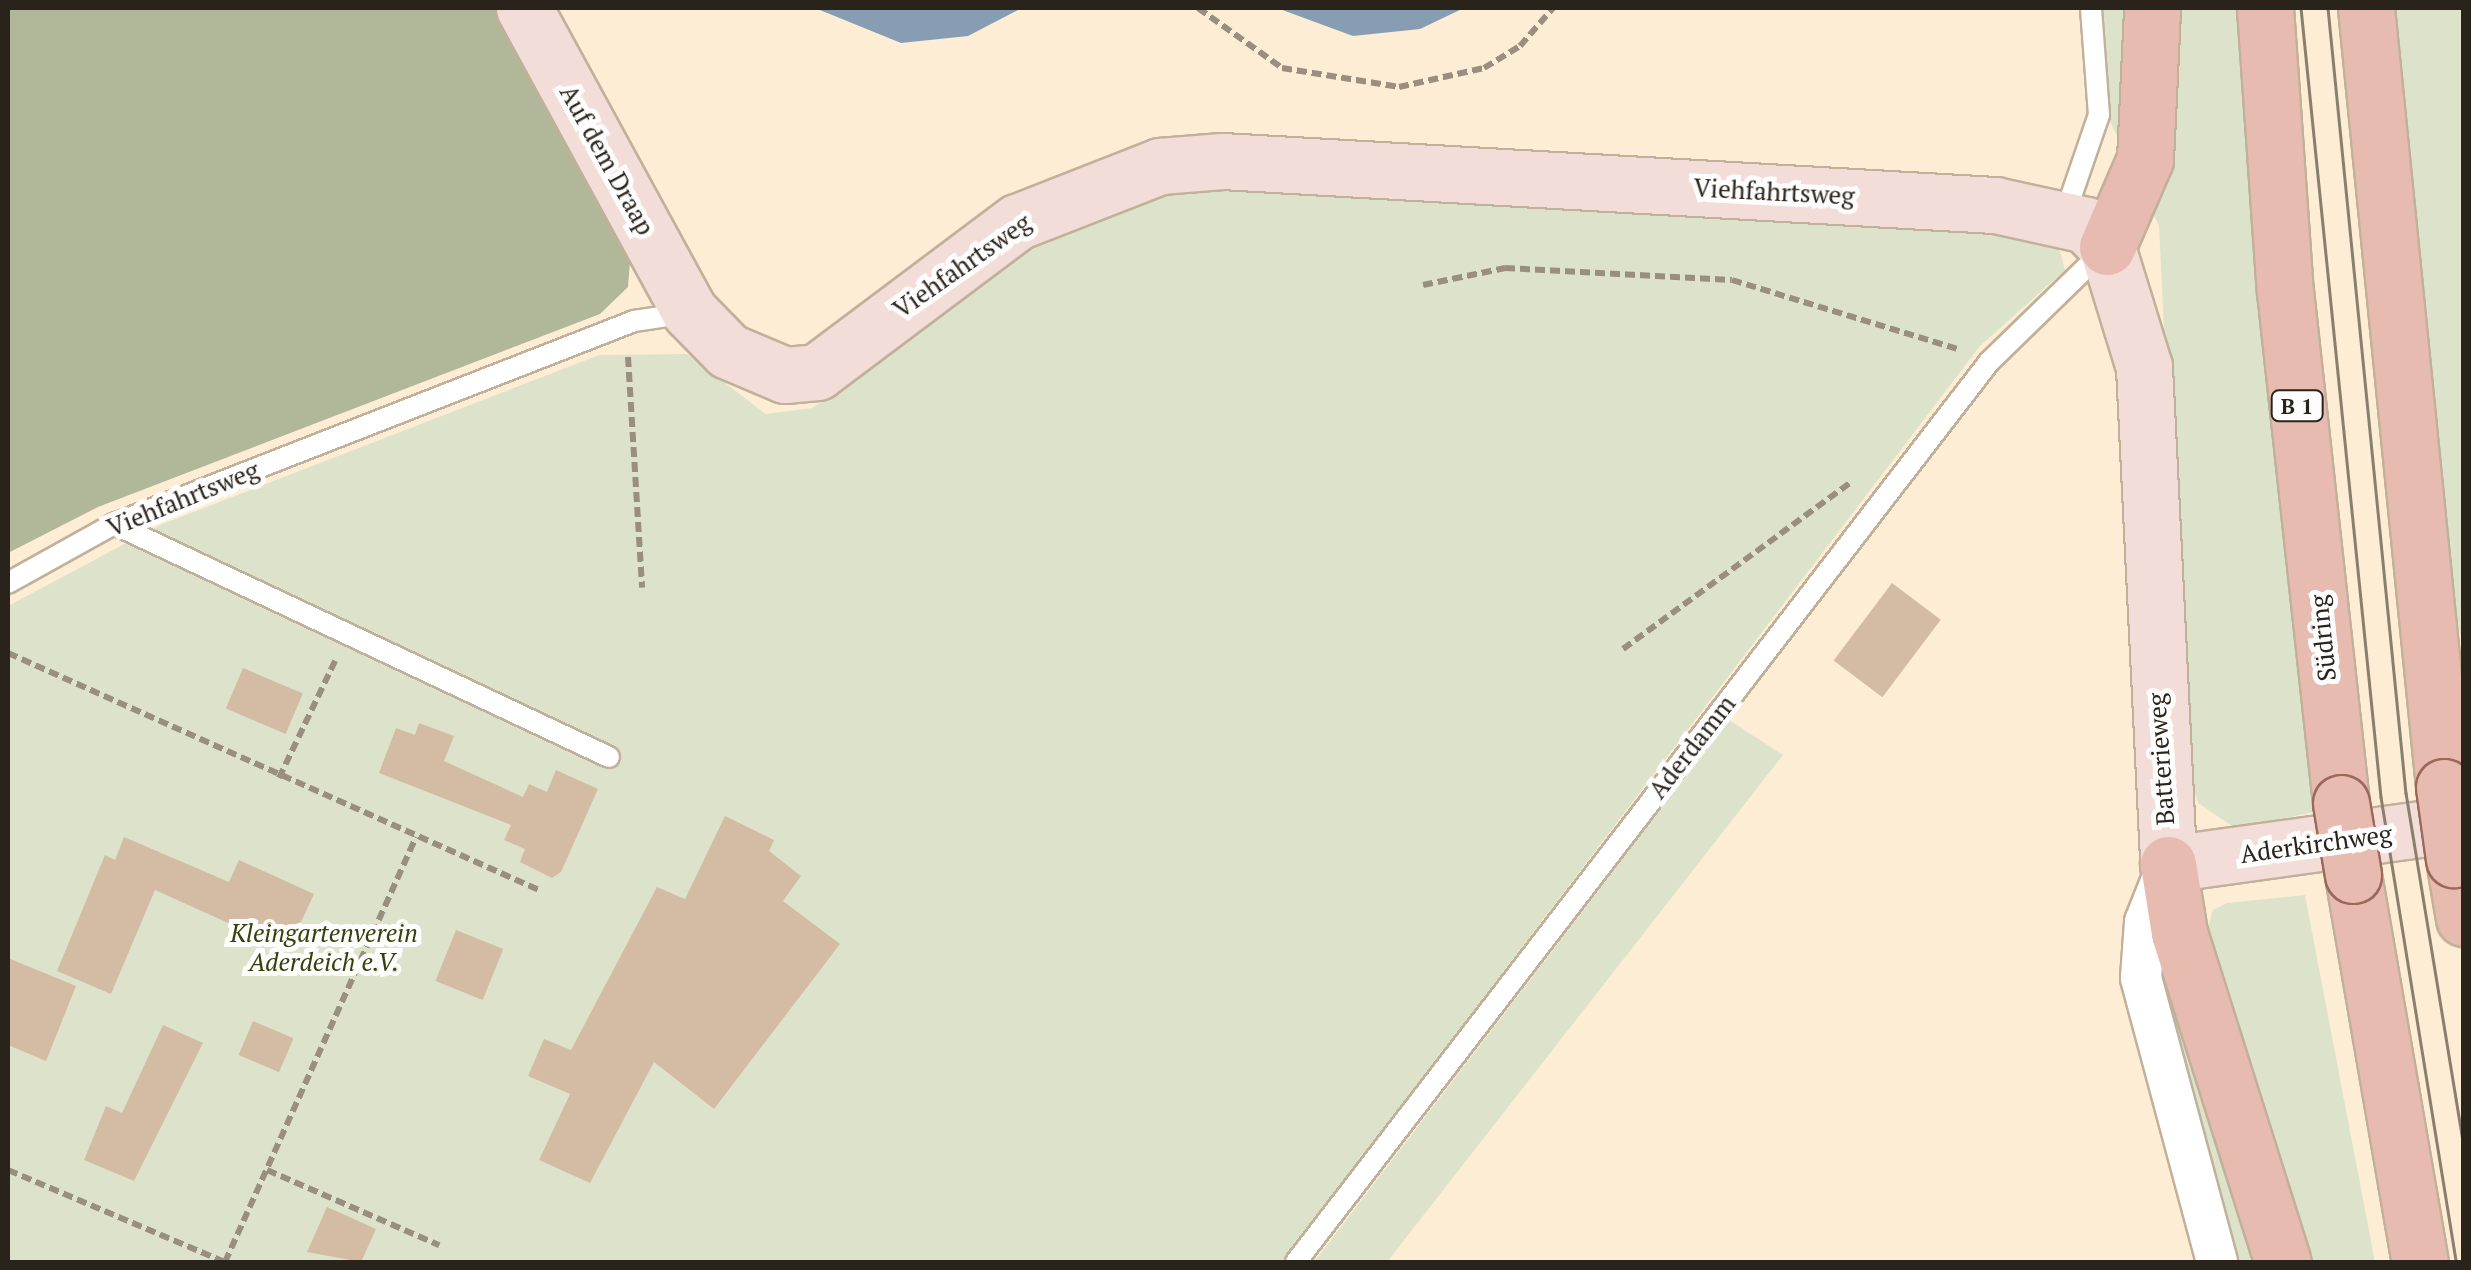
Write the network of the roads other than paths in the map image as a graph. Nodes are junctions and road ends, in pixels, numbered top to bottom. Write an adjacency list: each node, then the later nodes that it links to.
1 (524, 8): 7 (street, Auf dem Draap)
2 (2092, 8): 6 (lane)
3 (2152, 8): 6 (main road)
4 (2265, 8): 17 (main road, Südring / B 1, bridge)
5 (2366, 8): 11 (main road)
6 (2086, 232): 7 (street, Viehfahrtsweg); 12 (street, Batterieweg); 14 (lane, Aderdamm)
7 (690, 312): 8 (lane, Viehfahrtsweg)
8 (114, 524): 9 (lane, Viehfahrtsweg); 10 (lane)
9 (8, 583)
10 (609, 758)
11 (2454, 823): 12 (street, Aderkirchweg); 13 (main road)
12 (2168, 864): 15 (street, Batterieweg); 16 (main road)
13 (2464, 918)
14 (1296, 1262)
15 (2217, 1262)
16 (2283, 1262)
17 (2420, 1262)

